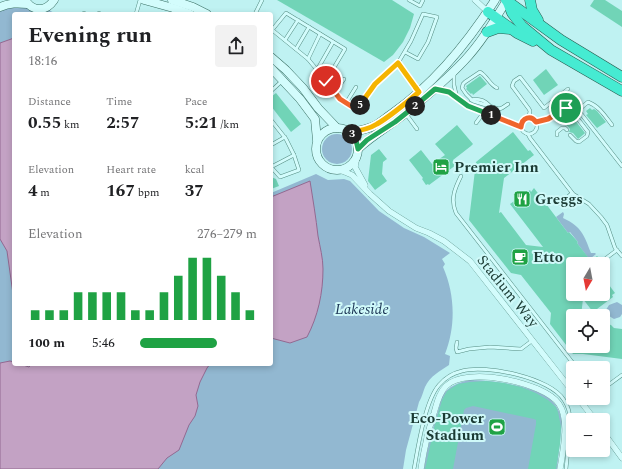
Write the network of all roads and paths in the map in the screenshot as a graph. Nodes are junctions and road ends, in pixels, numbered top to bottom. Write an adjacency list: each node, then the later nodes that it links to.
1 (54, 0): 12 (street)
2 (140, 0): 16 (lane)
3 (144, 0): 17 (street)
4 (172, 0): 13 (street)
5 (262, 0): 19 (lane)
6 (409, 0): 15 (lane)
7 (423, 0): 15 (lane)
8 (475, 0): 21 (street)
9 (495, 0): 21 (street)
10 (507, 0): 21 (street); 23 (highway); 33 (highway)
11 (530, 0): 23 (highway)
12 (26, 2): 14 (street)
13 (186, 2): 18 (street)
14 (2, 6)
15 (420, 6): 20 (lane)
16 (137, 12)
17 (184, 12)
18 (204, 12)
19 (256, 12)
20 (423, 14): 34 (lane); 34 (lane)
21 (492, 15): 27 (street); 28 (highway); 52 (street)
22 (298, 20): 24 (lane); 25 (lane); 30 (lane)
23 (540, 24): 41 (highway)
24 (309, 27): 29 (lane); 32 (lane)
25 (273, 28)
26 (273, 30): 30 (lane)
27 (487, 32): 28 (highway); 40 (street)
28 (517, 33): 33 (highway)
29 (320, 34): 31 (lane); 36 (lane)
30 (285, 40): 32 (lane)
31 (333, 42): 39 (lane); 44 (lane)
32 (296, 49): 36 (lane)
33 (551, 50): 50 (highway)
34 (405, 52): 37 (lane)
35 (273, 59): 66 (street)
36 (308, 59): 39 (lane)
37 (398, 63): 52 (lane); 54 (lane)
38 (273, 70): 43 (street)
39 (317, 70): 44 (lane)
40 (455, 70): 48 (street); 53 (lane)
41 (622, 77)
42 (344, 79): 51 (lane)
43 (283, 80): 47 (lane); 74 (street)
44 (326, 81): 51 (lane)
45 (356, 87): 54 (lane)
46 (497, 88): 55 (lane)
47 (273, 89)
48 (435, 89): 53 (lane); 59 (street)
49 (568, 89): 60 (lane)
50 (622, 91)
51 (335, 92): 54 (lane)
52 (419, 92): 69 (street)
53 (457, 98): 58 (lane)
54 (346, 103)
55 (508, 104)
56 (564, 109): 57 (lane); 62 (lane); 72 (lane)
57 (576, 109): 64 (lane); 79 (lane)
58 (484, 112): 63 (lane); 65 (lane)
59 (406, 114): 67 (lane); 76 (street)
60 (529, 117): 62 (lane); 65 (lane)
61 (273, 122): 73 (lane)
62 (536, 122): 70 (lane)
63 (476, 123)
64 (612, 125)
65 (521, 127): 70 (lane)
66 (337, 128): 69 (street); 74 (street)
67 (417, 129)
68 (567, 130): 71 (lane)
69 (350, 132): 76 (street)
70 (528, 134): 83 (lane)
71 (557, 135)
72 (570, 135)
73 (285, 137): 75 (lane); 77 (lane)
74 (317, 140): 81 (street)
75 (273, 144)
76 (358, 152): 81 (street); 84 (street, Stadium Way)
77 (294, 155): 78 (lane); 80 (lane)
78 (273, 166)
79 (622, 166)
80 (273, 169)
81 (340, 170): 84 (street, Stadium Way)
82 (461, 176): 91 (lane)
83 (572, 193): 85 (lane); 86 (lane)
84 (370, 194): 89 (street, Stadium Way)
85 (560, 204)
86 (617, 250): 87 (lane); 88 (lane)
87 (622, 256)
88 (608, 257)
89 (533, 340): 90 (lane); 93 (street, Stadium Way)
90 (457, 342)
91 (571, 361)
92 (622, 375): 94 (lane)
93 (566, 383)
94 (610, 384)
95 (610, 442): 96 (street)
96 (622, 458)
97 (414, 469): 100 (lane)
98 (421, 469): 99 (street)
99 (560, 469)
100 (566, 469)

